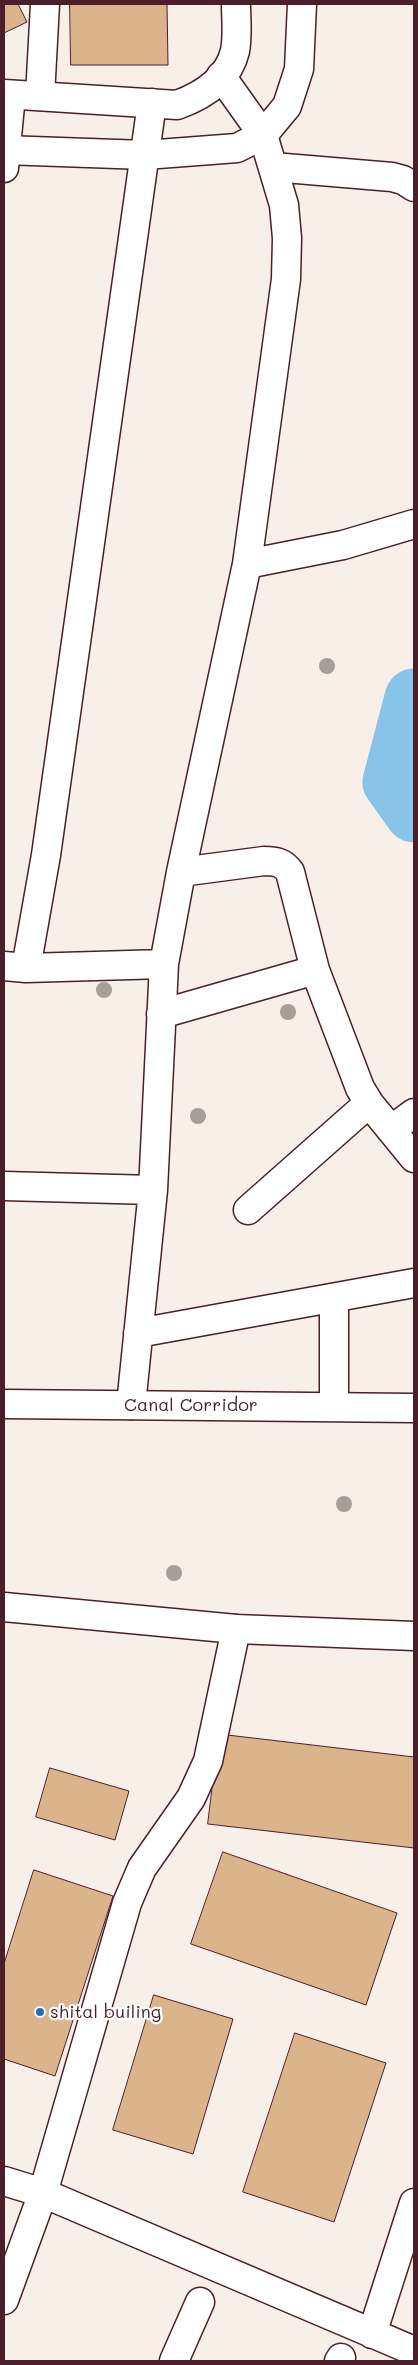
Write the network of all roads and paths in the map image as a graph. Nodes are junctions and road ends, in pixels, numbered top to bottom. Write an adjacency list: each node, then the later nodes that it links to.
1 (45, 4): 6 (street)
2 (236, 4): 4 (street)
3 (302, 4): 8 (street)
4 (221, 76): 7 (street); 8 (street)
5 (7, 94): 6 (street); 10 (street)
6 (40, 96): 7 (street)
7 (152, 103): 9 (street)
8 (264, 135): 9 (street); 11 (street)
9 (145, 155): 10 (street); 17 (street)
10 (5, 156)
11 (273, 167): 12 (street); 14 (street)
12 (414, 187)
13 (414, 524): 14 (street)
14 (247, 564): 15 (street)
15 (181, 872): 16 (street); 18 (street)
16 (164, 964): 17 (street); 19 (street)
17 (15, 967)
18 (315, 970): 19 (street); 20 (street)
19 (161, 1014): 25 (street)
20 (369, 1103): 22 (street); 26 (street)
21 (414, 1113): 22 (street)
22 (391, 1130): 23 (street)
23 (414, 1158)
24 (4, 1186): 25 (street)
25 (152, 1190): 29 (street)
26 (248, 1210)
27 (414, 1283): 28 (street)
28 (334, 1298): 29 (street); 32 (street)
29 (138, 1333): 31 (street)
30 (4, 1404): 31 (street, Canal Corridor)
31 (131, 1405): 32 (street, Canal Corridor)
32 (334, 1406): 33 (street, Canal Corridor)
33 (414, 1408)
34 (4, 1607): 35 (street)
35 (236, 1629): 36 (street); 38 (street)
36 (414, 1636)
37 (4, 2182): 38 (street)
38 (43, 2193): 40 (street); 42 (street)
39 (414, 2203): 42 (street)
40 (4, 2300)
41 (200, 2302): 44 (street)
42 (372, 2334): 43 (street)
43 (414, 2352)
44 (174, 2361)

